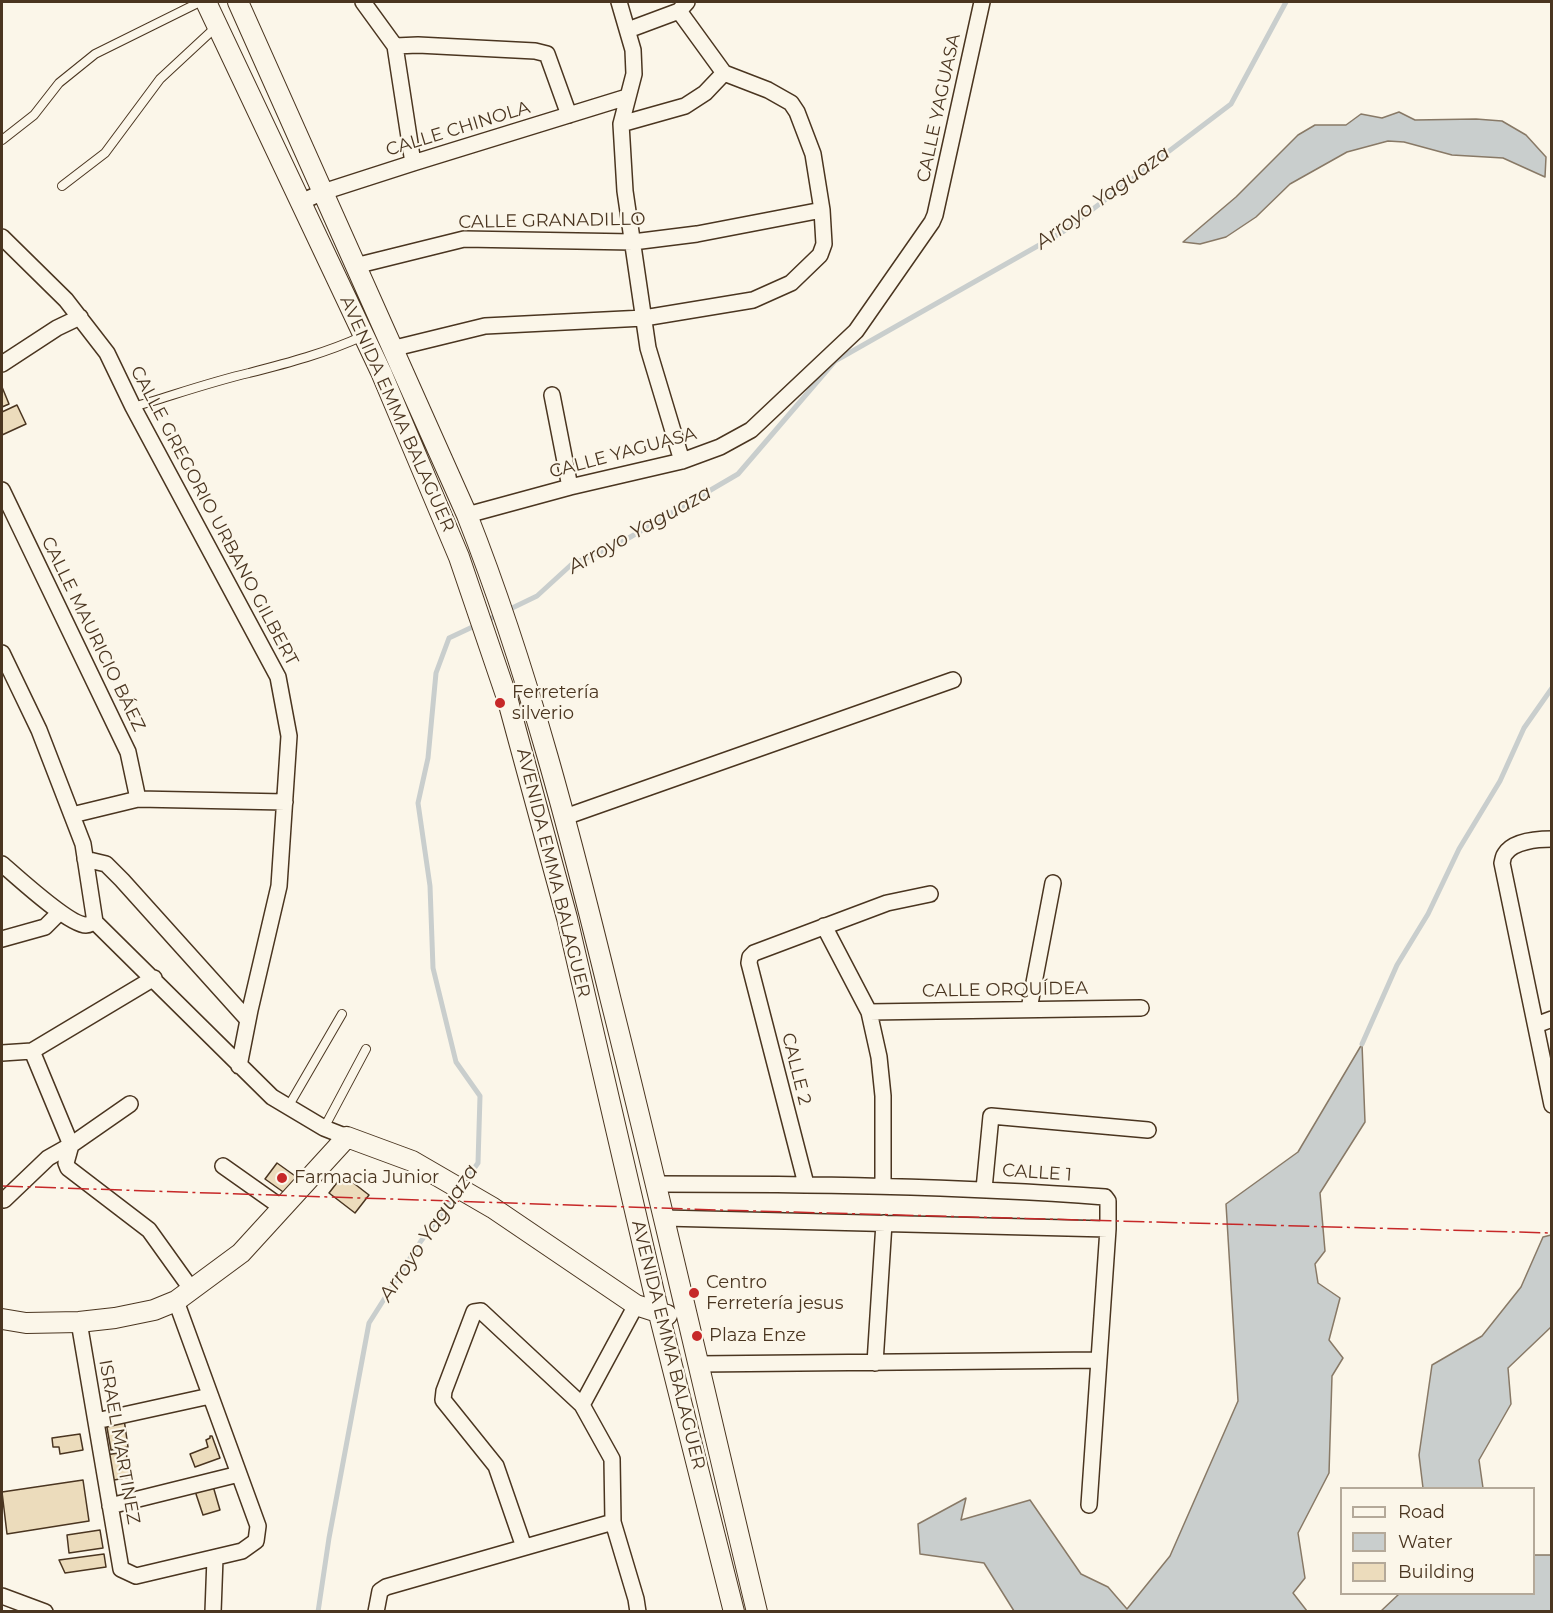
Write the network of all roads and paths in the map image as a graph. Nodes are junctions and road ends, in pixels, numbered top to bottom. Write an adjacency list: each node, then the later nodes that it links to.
1 (200, 2): 15 (lane)
2 (206, 2): 8 (street, AVENIDA EMMA BALAGUER)
3 (238, 2): 18 (street, AVENIDA EMMA BALAGUER)
4 (363, 2): 10 (street)
5 (619, 2): 9 (street)
6 (982, 2): 31 (street, CALLE YAGUASA)
7 (683, 6): 9 (street); 11 (street)
8 (217, 26): 17 (lane); 19 (street, AVENIDA EMMA BALAGUER)
9 (628, 30): 12 (street)
10 (395, 46): 13 (street); 16 (street)
11 (724, 73): 14 (street); 20 (street)
12 (627, 97): 13 (street, CALLE CHINOLA); 14 (street)
13 (569, 115): 16 (street, CALLE CHINOLA)
14 (621, 124): 22 (street)
15 (2, 140)
16 (413, 163): 18 (street, CALLE CHINOLA)
17 (62, 186)
18 (323, 192): 19 (street, CALLE CHINOLA); 23 (street, AVENIDA EMMA BALAGUER)
19 (301, 202): 26 (street, AVENIDA EMMA BALAGUER)
20 (822, 210): 22 (street, CALLE GRANADILLO); 25 (street)
21 (2, 237): 24 (street, CALLE GREGORIO URBANO GILBERT)
22 (633, 242): 23 (street, CALLE GRANADILLO); 25 (street)
23 (355, 266): 27 (street, AVENIDA EMMA BALAGUER)
24 (80, 317): 28 (street); 30 (street, CALLE GREGORIO URBANO GILBERT)
25 (644, 318): 27 (street); 31 (street)
26 (364, 335): 30 (lane); 48 (street, AVENIDA EMMA BALAGUER)
27 (391, 349): 34 (street, AVENIDA EMMA BALAGUER)
28 (2, 364)
29 (552, 395): 32 (street)
30 (133, 407): 38 (street, CALLE GREGORIO URBANO GILBERT)
31 (682, 462): 32 (street, CALLE YAGUASA)
32 (570, 487): 34 (street, CALLE YAGUASA)
33 (2, 490): 37 (street, CALLE MAURICIO BÁEZ)
34 (466, 515): 40 (street, AVENIDA EMMA BALAGUER)
35 (2, 653): 39 (street)
36 (953, 680): 40 (street)
37 (138, 799): 38 (street); 39 (street)
38 (285, 802): 58 (street, CALLE GREGORIO URBANO GILBERT)
39 (72, 814): 42 (street)
40 (566, 817): 46 (street, AVENIDA EMMA BALAGUER)
41 (1551, 839): 59 (street)
42 (85, 859): 49 (street); 58 (street)
43 (2, 864): 47 (street)
44 (1053, 883): 54 (street)
45 (930, 894): 50 (street)
46 (589, 911): 48 (street); 72 (street, AVENIDA EMMA BALAGUER)
47 (60, 912): 49 (street); 51 (street)
48 (567, 918): 83 (street, AVENIDA EMMA BALAGUER)
49 (95, 922): 52 (street)
50 (824, 926): 55 (street); 73 (street, CALLE 2)
51 (2, 939)
52 (154, 978): 61 (street); 63 (street)
53 (1141, 1008): 54 (street, CALLE ORQUÍDEA)
54 (1029, 1009): 55 (street, CALLE ORQUÍDEA)
55 (869, 1012): 74 (street)
56 (342, 1014): 66 (lane)
57 (1551, 1019): 59 (street)
58 (248, 1020): 63 (street, CALLE GREGORIO URBANO GILBERT)
59 (1536, 1025): 65 (street)
60 (366, 1049): 67 (lane)
61 (32, 1051): 62 (street); 70 (street)
62 (2, 1053)
63 (239, 1066): 66 (street)
64 (130, 1104): 70 (street)
65 (1551, 1105)
66 (288, 1107): 67 (street)
67 (324, 1128): 69 (street)
68 (1148, 1130): 75 (street)
69 (347, 1137): 77 (street); 82 (street)
70 (71, 1145): 76 (street); 81 (street)
71 (223, 1166): 77 (street)
72 (657, 1184): 73 (street, CALLE 1); 78 (street, AVENIDA EMMA BALAGUER)
73 (806, 1184): 74 (street, CALLE 1)
74 (883, 1186): 75 (street, CALLE 1)
75 (984, 1189): 80 (street, CALLE 1)
76 (4, 1200)
77 (281, 1207): 81 (street)
78 (664, 1218): 79 (street); 84 (street, AVENIDA EMMA BALAGUER)
79 (884, 1223): 80 (street); 88 (street)
80 (1108, 1229): 87 (street, CALLE 1)
81 (184, 1296): 86 (street); 90 (street)
82 (636, 1305): 83 (street); 91 (street)
83 (659, 1314): 84 (street); 104 (street, AVENIDA EMMA BALAGUER)
84 (687, 1318): 89 (street, AVENIDA EMMA BALAGUER)
85 (2, 1319): 86 (street)
86 (79, 1322): 92 (street, ISRAEL MARTINEZ)
87 (1099, 1359): 88 (street); 94 (street, CALLE 1)
88 (875, 1363): 89 (street)
89 (698, 1365): 105 (street, AVENIDA EMMA BALAGUER)
90 (210, 1396): 92 (street); 93 (street)
91 (582, 1405): 96 (street); 97 (street)
92 (96, 1421): 95 (street, ISRAEL MARTINEZ)
93 (238, 1474): 95 (street); 98 (street)
94 (1089, 1505)
95 (110, 1506): 98 (street, ISRAEL MARTINEZ)
96 (613, 1522): 97 (street); 103 (street)
97 (524, 1547): 102 (street)
98 (215, 1558): 101 (street)
99 (2, 1596): 100 (street)
100 (45, 1611)
101 (213, 1611)
102 (376, 1611)
103 (638, 1611)
104 (734, 1611)
105 (757, 1611)

